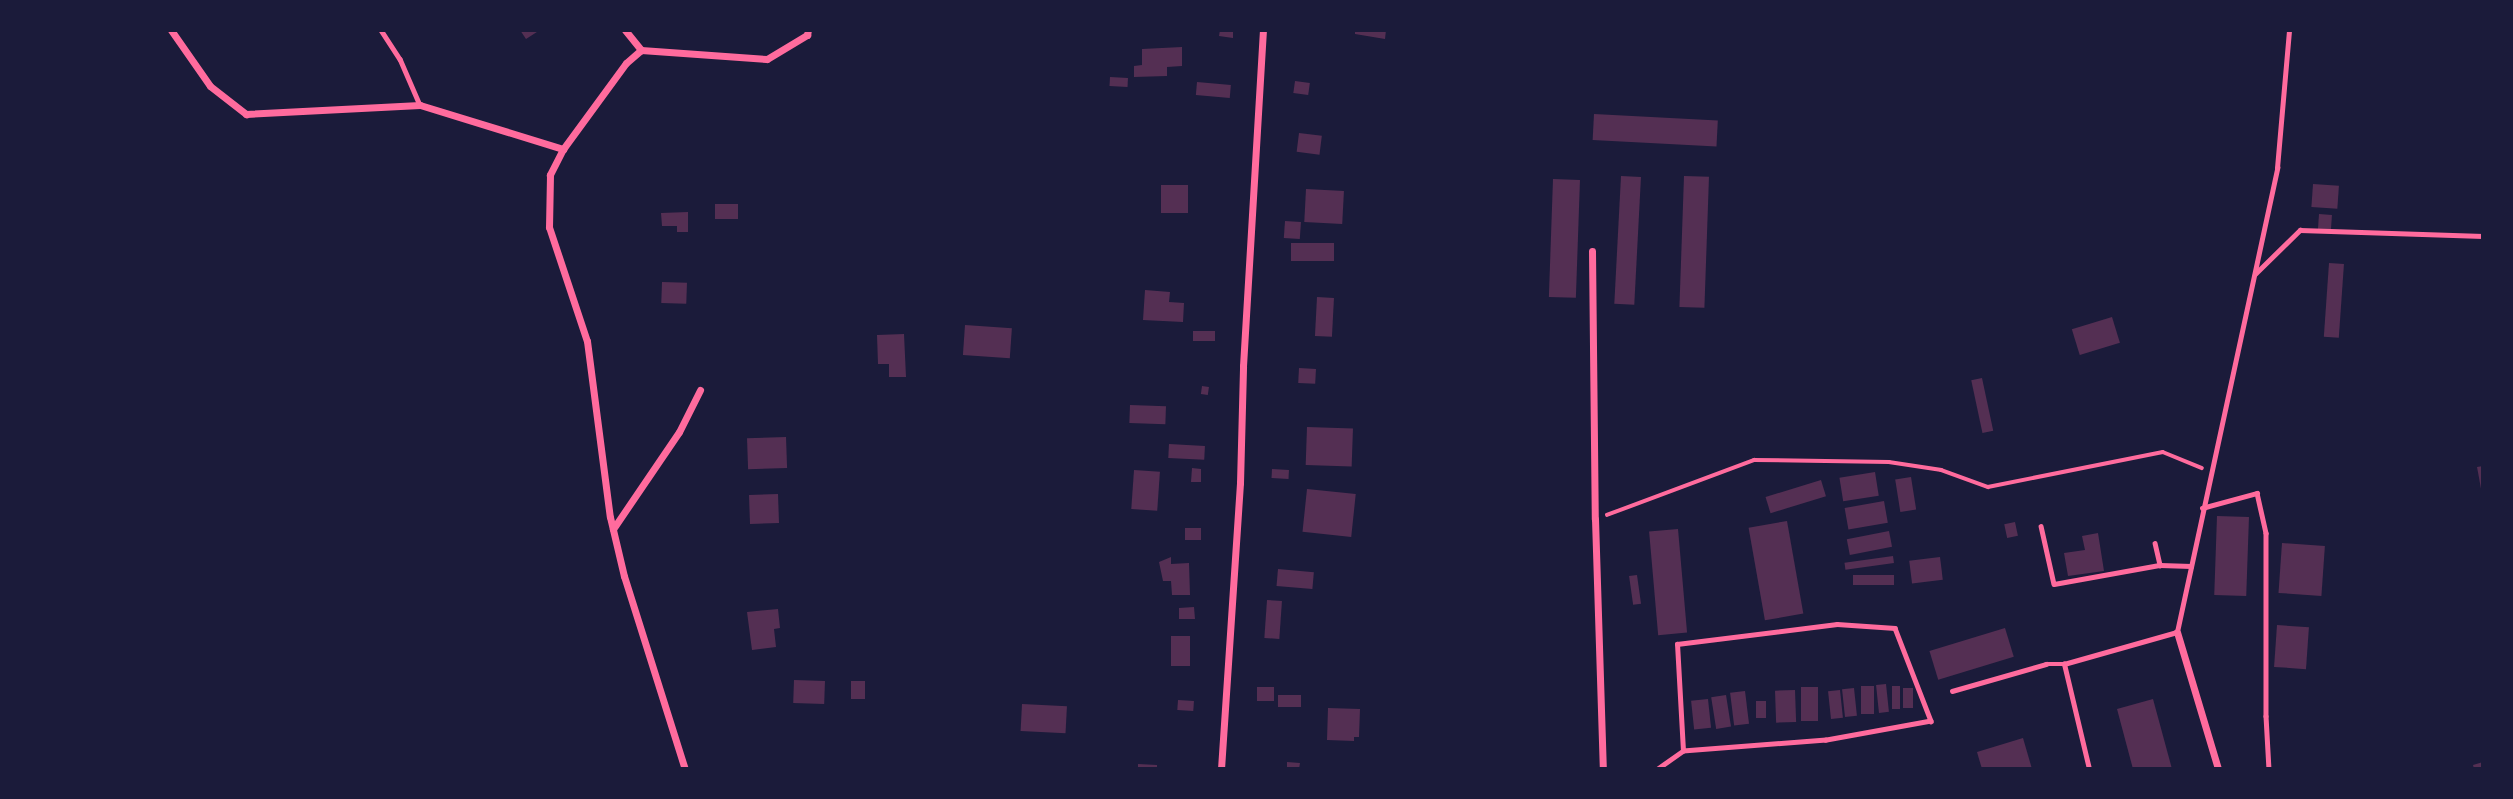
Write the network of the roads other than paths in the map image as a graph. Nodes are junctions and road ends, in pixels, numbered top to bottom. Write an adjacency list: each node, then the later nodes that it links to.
1 (171, 30): 8 (street)
2 (381, 30): 8 (lane)
3 (625, 30): 7 (street)
4 (808, 30): 7 (street)
5 (1263, 30): 25 (street)
6 (2289, 30): 12 (lane)
7 (641, 50): 9 (street)
8 (420, 105): 9 (street)
9 (563, 149): 16 (street)
10 (2483, 236): 12 (lane)
11 (1592, 251): 26 (street)
12 (2255, 275): 14 (lane)
13 (700, 390): 16 (street)
14 (2202, 508): 19 (lane); 30 (lane)
15 (2041, 526): 18 (lane)
16 (613, 529): 24 (street)
17 (2155, 542): 18 (lane)
18 (2160, 565): 19 (lane)
19 (2191, 566): 20 (lane)
20 (2177, 632): 21 (lane); 29 (street)
21 (2063, 664): 22 (lane); 28 (lane)
22 (1952, 691)
23 (1683, 751): 23 (lane); 27 (lane)
24 (685, 769)
25 (1221, 769)
26 (1603, 769)
27 (1657, 769)
28 (2089, 769)
29 (2218, 769)
30 (2269, 769)

